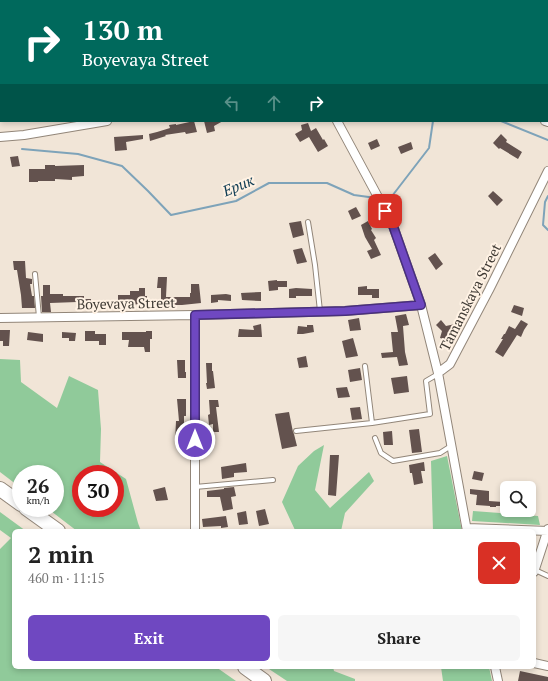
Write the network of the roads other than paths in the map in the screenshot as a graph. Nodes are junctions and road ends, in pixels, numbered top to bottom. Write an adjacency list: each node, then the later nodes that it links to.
1 (101, 122): 3 (street)
2 (338, 122): 7 (street)
3 (0, 137)
4 (548, 171): 13 (street, Tamanskaya Street)
5 (308, 222): 8 (lane)
6 (35, 274): 10 (lane)
7 (421, 305): 8 (street, Boyevaya Street); 13 (street)
8 (320, 311): 9 (street, Boyevaya Street)
9 (195, 315): 10 (street, Boyevaya Street); 19 (street)
10 (39, 317): 11 (street, Boyevaya Street)
11 (0, 318)
12 (364, 366): 14 (lane)
13 (438, 373): 14 (lane); 17 (street)
14 (372, 423): 15 (lane)
15 (296, 431)
16 (375, 438): 17 (lane)
17 (451, 446): 25 (street)
18 (273, 480): 19 (lane)
19 (195, 487): 24 (street)
20 (0, 489): 21 (highway)
21 (12, 498)
22 (39, 517): 23 (highway)
23 (55, 529)
24 (195, 529)
25 (467, 529)
26 (536, 530): 27 (street)
27 (548, 530): 28 (street)
28 (536, 565)
29 (536, 572): 30 (lane)
30 (548, 576)
31 (536, 663): 32 (street)
32 (548, 666)
33 (248, 669): 35 (highway)
34 (495, 669): 36 (street)
35 (264, 681)
36 (498, 681)

